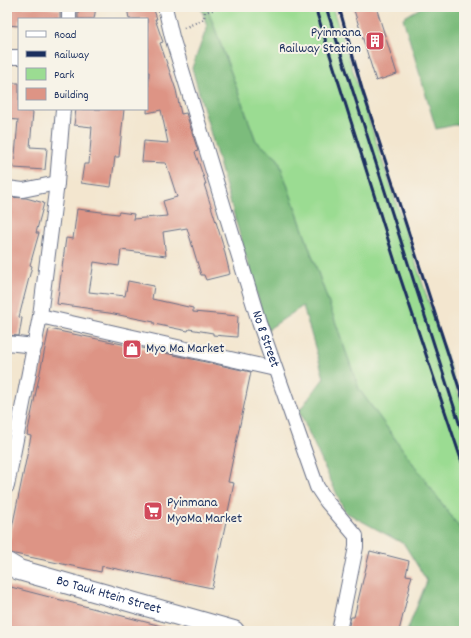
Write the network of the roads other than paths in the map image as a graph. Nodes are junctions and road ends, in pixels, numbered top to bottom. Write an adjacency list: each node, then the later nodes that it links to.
1 (69, 7): 3 (street)
2 (165, 7): 12 (street, No 8 Street)
3 (69, 18)
4 (7, 57): 5 (street)
5 (18, 57)
6 (63, 110): 7 (street)
7 (57, 183): 8 (street); 9 (street)
8 (7, 188)
9 (40, 316): 11 (street); 12 (street)
10 (7, 343): 11 (street)
11 (35, 346): 13 (street)
12 (275, 369): 16 (street, No 8 Street)
13 (7, 486)
14 (7, 563): 15 (street, Bo Tauk Htein Street)
15 (234, 631)
16 (339, 631)

